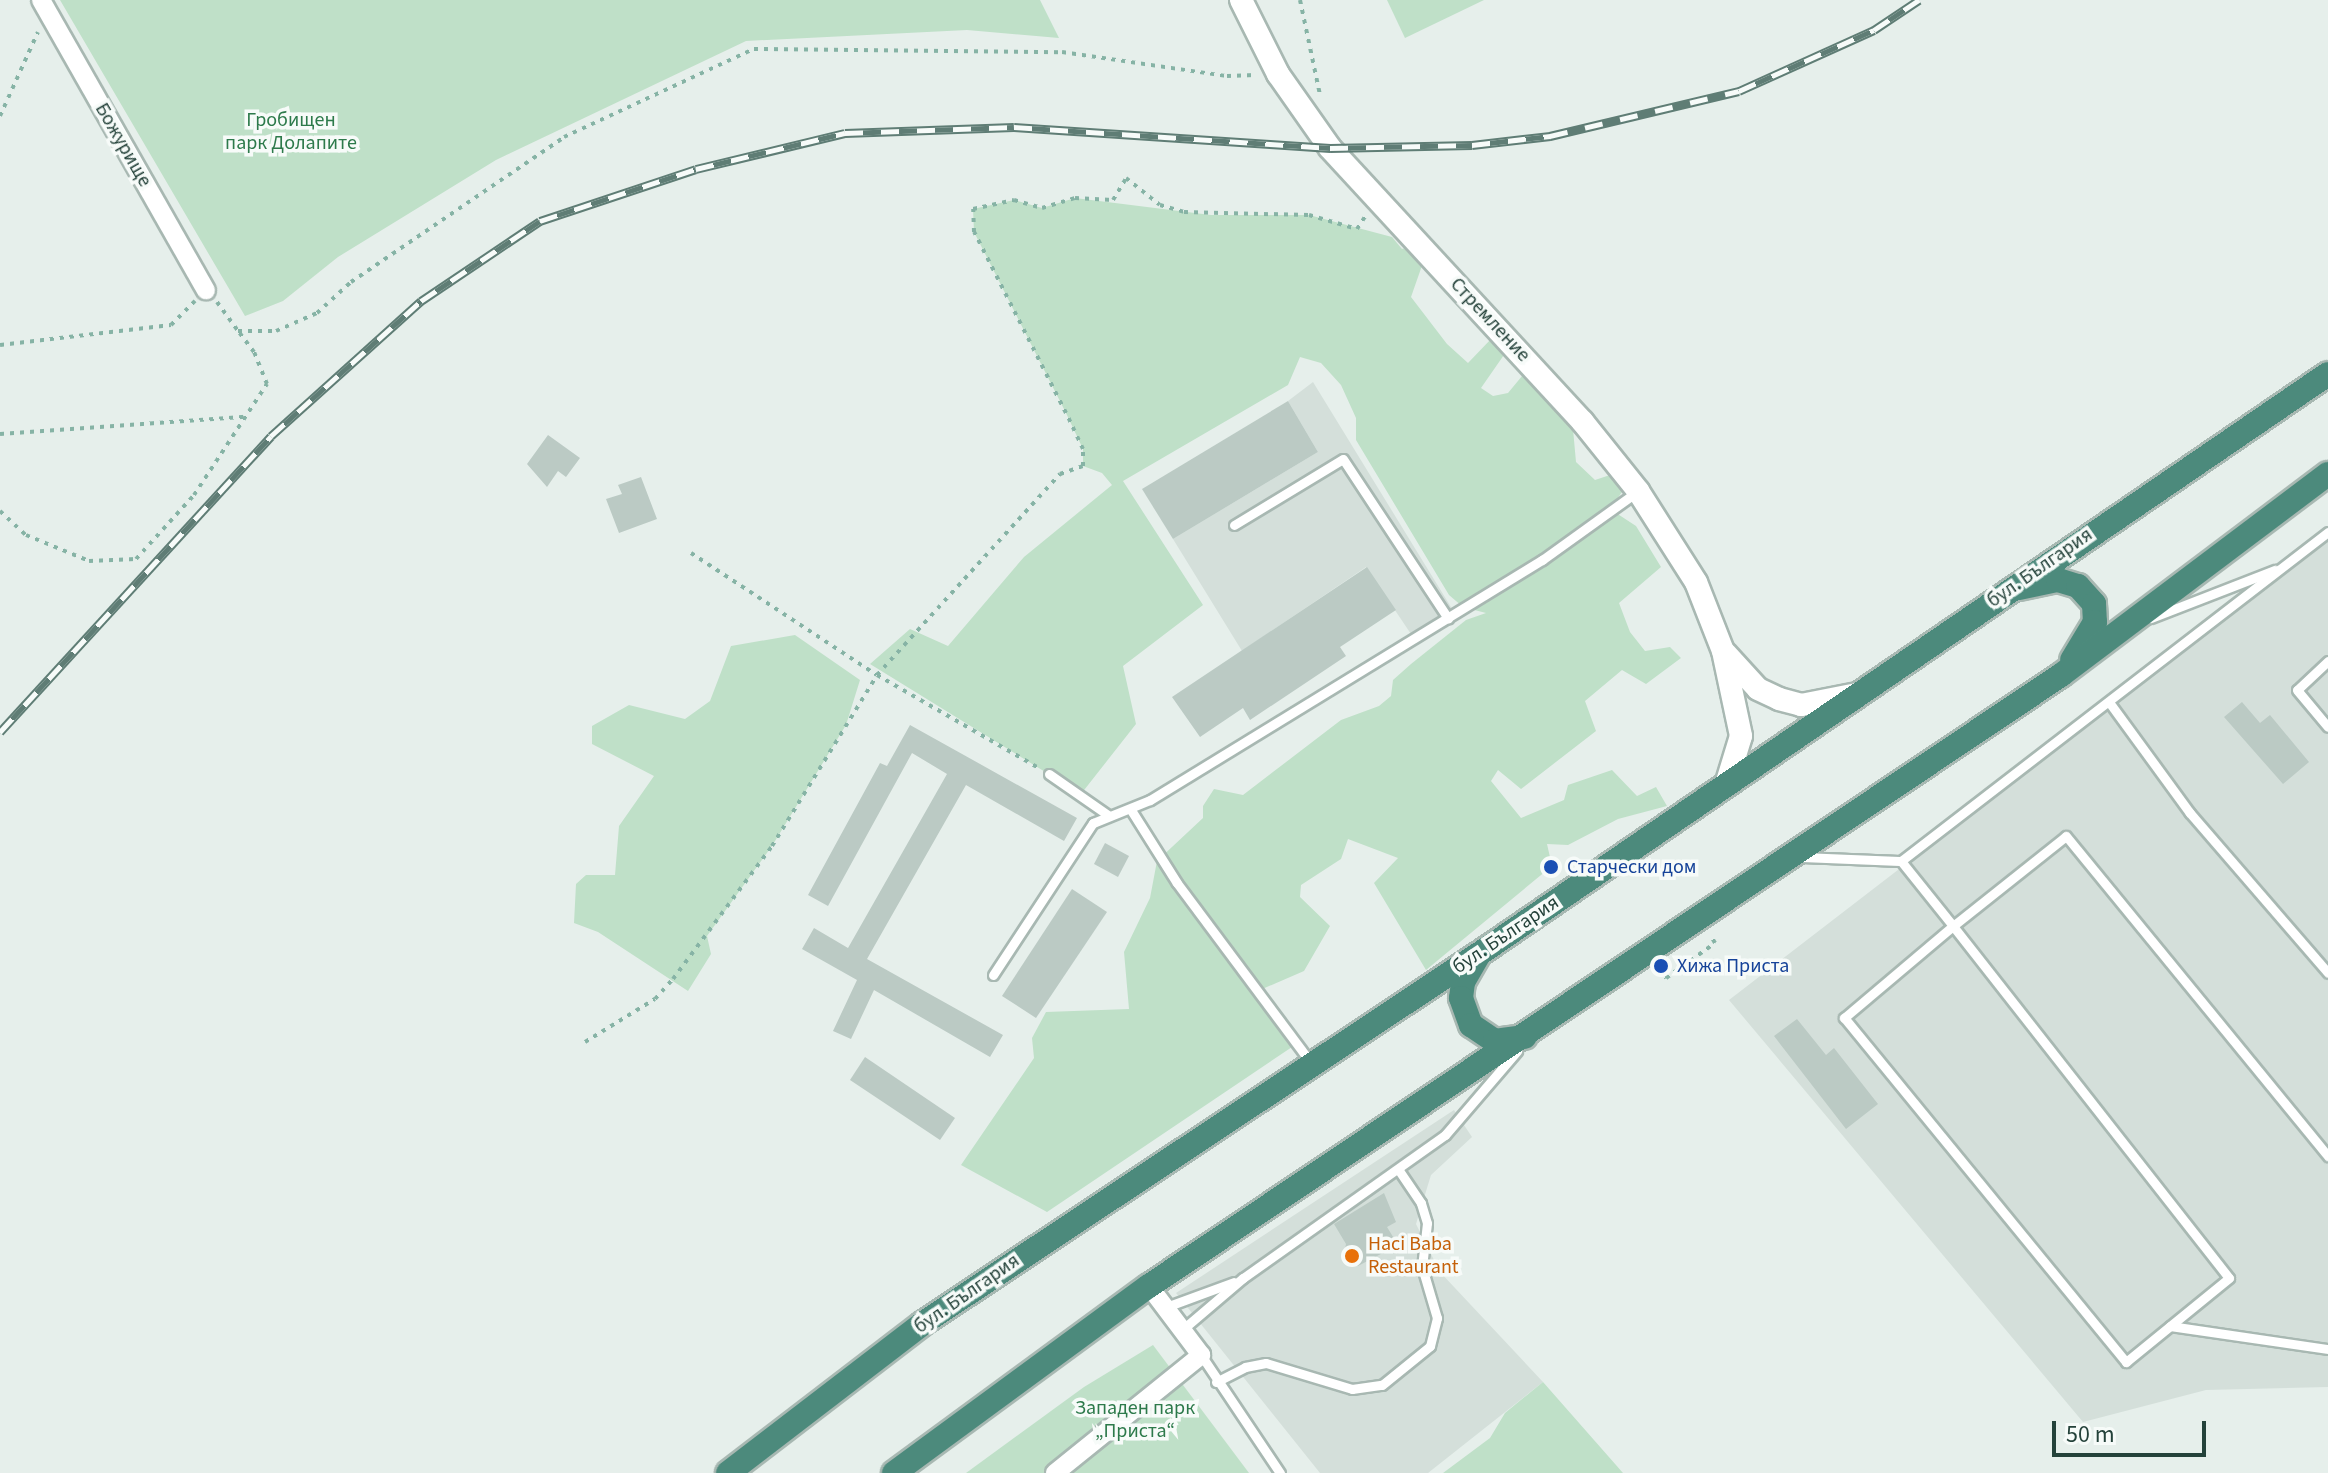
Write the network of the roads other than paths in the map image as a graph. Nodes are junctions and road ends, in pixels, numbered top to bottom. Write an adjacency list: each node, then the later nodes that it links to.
1 (1241, 0): 6 (street, Стремление)
2 (44, 6): 3 (street, Божурище)
3 (206, 290)
4 (2328, 374): 10 (highway, бул. България)
5 (2328, 474): 12 (highway)
6 (1638, 491): 11 (lane); 13 (street, Стремление)
7 (1234, 525): 11 (lane)
8 (2328, 532): 9 (lane)
9 (2289, 564): 12 (lane); 17 (lane)
10 (2007, 591): 15 (highway); 16 (highway, бул. България)
11 (1448, 618): 21 (lane)
12 (2126, 627): 15 (highway)
13 (1723, 651): 16 (street); 20 (street)
14 (2328, 661): 18 (lane)
15 (2061, 675): 23 (highway)
16 (1857, 694): 20 (highway, бул. България)
17 (2109, 702): 24 (lane); 27 (lane)
18 (2328, 727)
19 (1049, 774): 22 (lane)
20 (1726, 785): 26 (highway, бул. България)
21 (1131, 810): 22 (lane); 30 (lane)
22 (1108, 815): 28 (lane)
23 (1794, 857): 24 (lane); 29 (highway)
24 (1901, 861): 25 (lane)
25 (1953, 926): 31 (lane); 36 (lane); 36 (lane)
26 (1479, 954): 29 (highway); 30 (highway, бул. България)
27 (2328, 973)
28 (993, 975)
29 (1529, 1036): 32 (lane); 34 (highway)
30 (1311, 1063): 41 (highway, бул. България)
31 (2328, 1156)
32 (1398, 1169): 33 (lane); 40 (lane)
33 (1243, 1278): 35 (lane); 37 (lane)
34 (1149, 1286): 35 (street); 42 (highway)
35 (1166, 1307): 37 (street)
36 (2170, 1326): 38 (lane)
37 (1183, 1329): 39 (street)
38 (2328, 1349)
39 (1201, 1355): 40 (lane); 43 (street)
40 (1216, 1382): 44 (lane)
41 (728, 1473)
42 (894, 1473)
43 (1055, 1473)
44 (1280, 1473)

